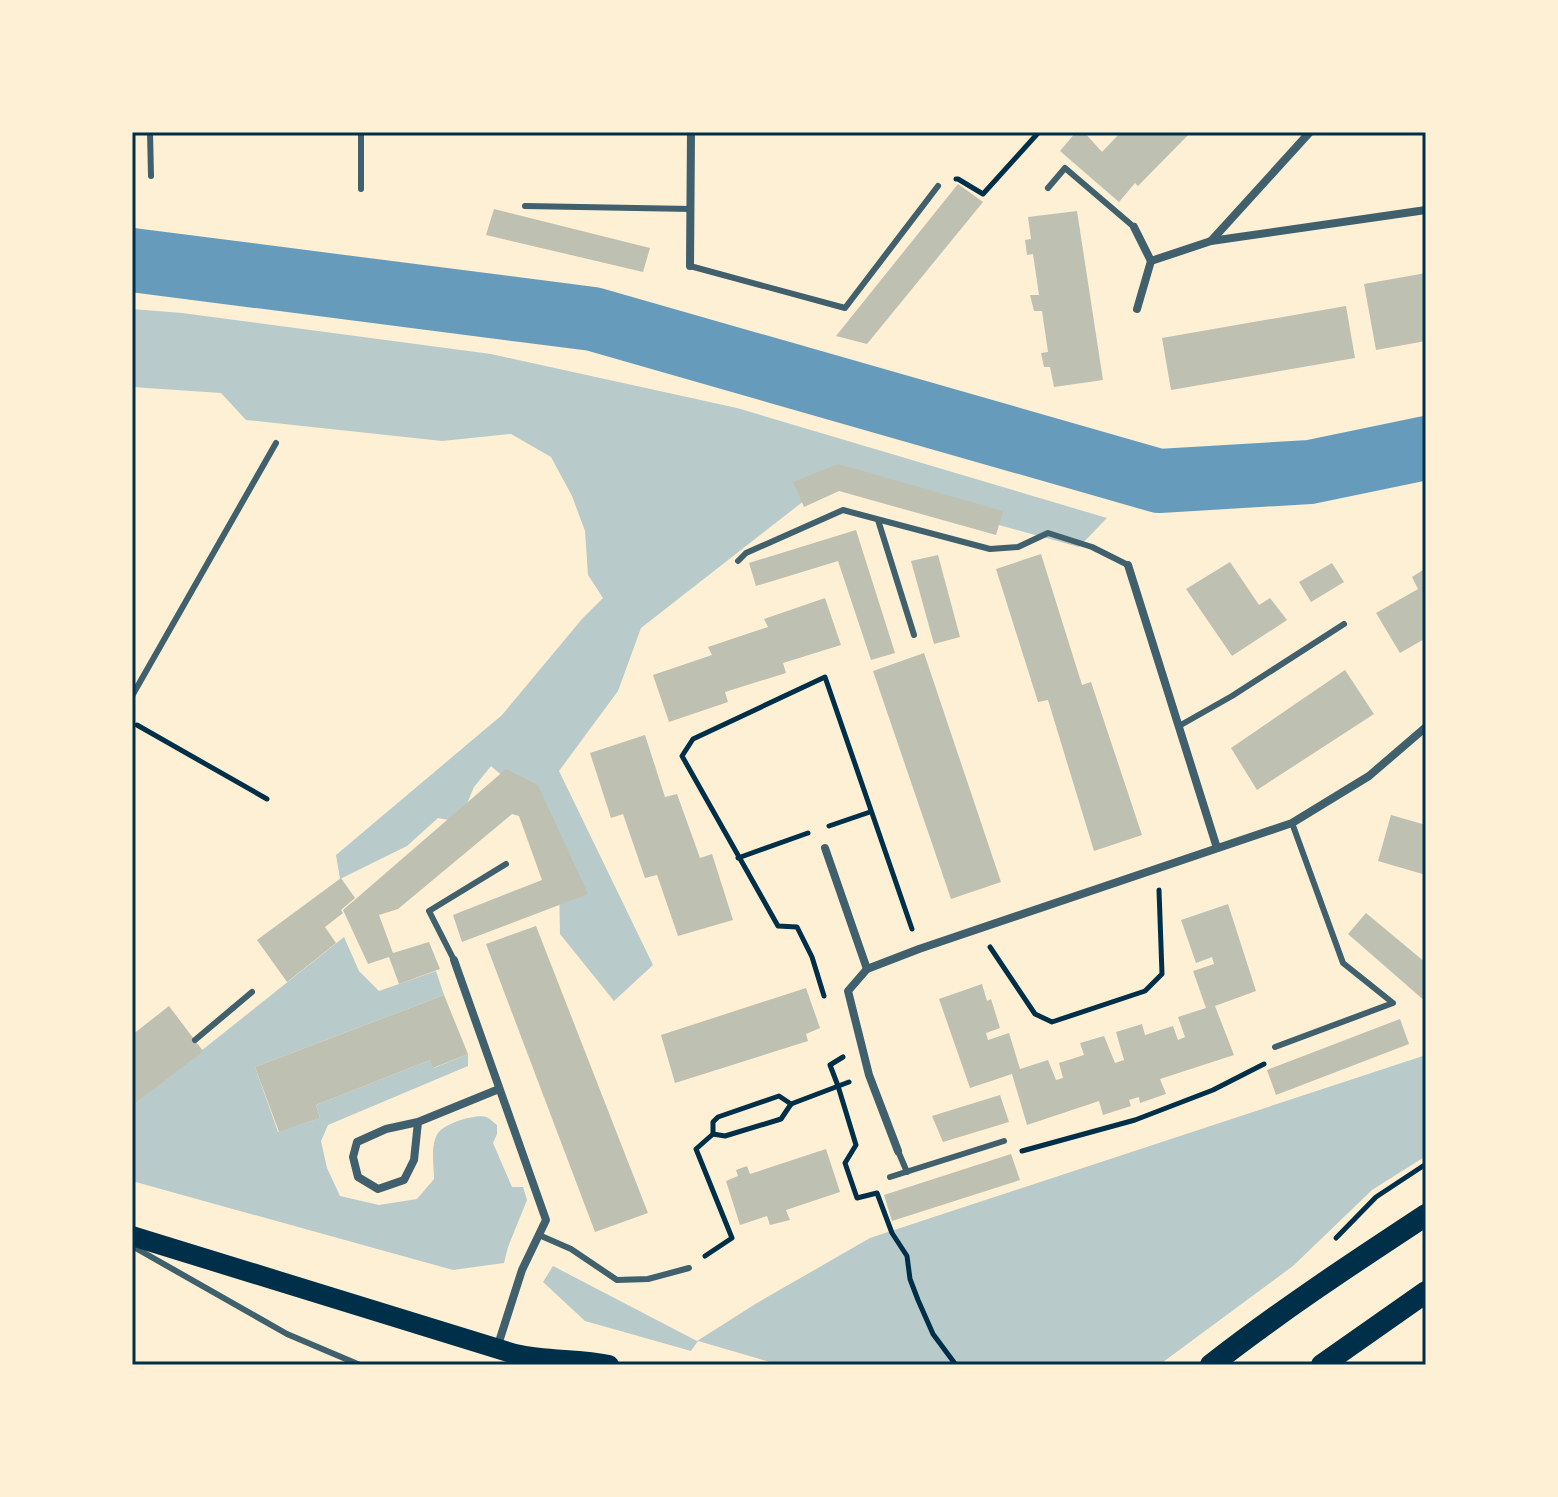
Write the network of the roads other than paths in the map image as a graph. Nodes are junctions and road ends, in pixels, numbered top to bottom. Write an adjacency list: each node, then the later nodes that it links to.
1 (150, 132): 5 (lane)
2 (361, 132): 8 (lane)
3 (691, 132): 10 (street)
4 (1310, 132): 13 (street)
5 (151, 176)
6 (938, 186): 15 (lane)
7 (1048, 188): 12 (lane)
8 (361, 189)
9 (525, 206): 10 (lane)
10 (691, 209): 15 (street)
11 (1426, 210): 13 (street)
12 (1134, 227): 14 (street)
13 (1211, 241): 14 (street)
14 (1151, 261): 16 (street)
15 (690, 266)
16 (1137, 309)
17 (276, 443): 23 (lane)
18 (877, 520): 19 (lane); 20 (lane); 22 (lane)
19 (738, 561)
20 (1128, 565): 24 (street)
21 (1344, 624): 24 (lane)
22 (914, 635)
23 (132, 696)
24 (1179, 726): 28 (street)
25 (1426, 727): 26 (street)
26 (1292, 823): 28 (street); 34 (lane)
27 (825, 848): 31 (street)
28 (1217, 848): 31 (street)
29 (506, 864): 30 (lane)
30 (454, 960): 35 (street)
31 (867, 969): 38 (street)
32 (252, 992): 33 (lane)
33 (195, 1040)
34 (1275, 1047)
35 (499, 1089): 36 (street); 42 (street)
36 (418, 1122): 36 (street)
37 (1004, 1141): 39 (lane)
38 (898, 1151): 39 (lane)
39 (907, 1172): 40 (lane)
40 (890, 1177)
41 (1426, 1215): 50 (highway)
42 (539, 1235): 45 (lane); 47 (street)
43 (132, 1236): 47 (main road)
44 (132, 1246): 48 (lane)
45 (689, 1268)
46 (1426, 1292): 51 (highway)
47 (519, 1358): 49 (main road)
48 (360, 1365)
49 (609, 1365)
50 (1211, 1365)
51 (1322, 1365)

